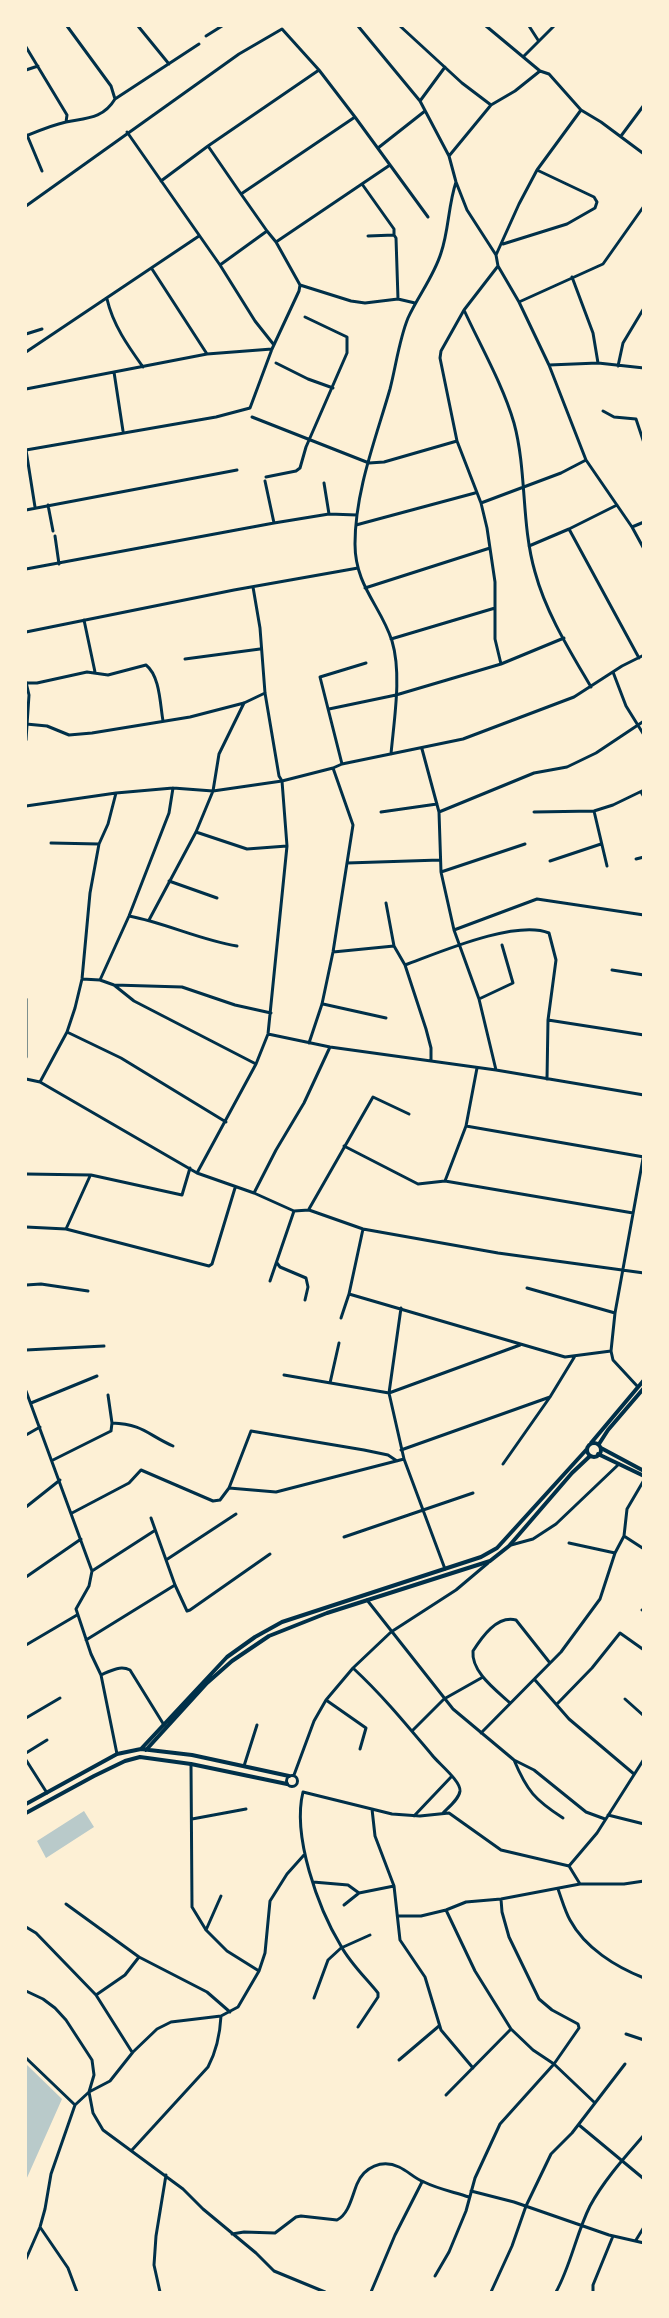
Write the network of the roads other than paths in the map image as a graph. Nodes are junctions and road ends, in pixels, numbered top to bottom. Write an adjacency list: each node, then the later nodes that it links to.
1 (67, 26): 20 (street)
2 (138, 26): 14 (street)
3 (222, 26): 9 (street)
4 (358, 26): 21 (street)
5 (400, 26): 16 (street)
6 (486, 26): 13 (street)
7 (529, 26): 10 (street)
8 (554, 26): 10 (street)
9 (206, 36)
10 (538, 40): 13 (street)
11 (199, 44): 14 (street)
12 (26, 47): 15 (street)
13 (524, 56): 19 (street)
14 (169, 64): 20 (street)
15 (38, 66): 17 (street); 27 (street)
16 (445, 67): 21 (street); 22 (street)
17 (26, 70)
18 (319, 70): 26 (street); 28 (street); 31 (street)
19 (540, 71): 22 (street); 24 (street)
20 (115, 99): 27 (street)
21 (420, 101): 25 (street)
22 (491, 105): 34 (street)
23 (644, 105): 30 (street)
24 (581, 110): 30 (street); 36 (street)
25 (425, 111): 32 (street); 34 (street)
26 (355, 117): 32 (street); 41 (street)
27 (66, 122): 29 (street)
28 (127, 132): 38 (street); 42 (street)
29 (26, 136): 37 (street)
30 (621, 136): 33 (street)
31 (208, 146): 38 (street); 41 (street)
32 (378, 148): 35 (street)
33 (644, 153)
34 (449, 156): 39 (street)
35 (390, 165): 40 (street); 44 (street)
36 (537, 170): 50 (street); 50 (street)
37 (42, 171)
38 (161, 182): 46 (street)
39 (456, 182): 51 (street); 60 (street)
40 (362, 184): 48 (street); 49 (street)
41 (241, 194): 45 (street)
42 (26, 206)
43 (644, 206): 55 (street)
44 (428, 217)
45 (267, 231): 49 (street); 52 (street)
46 (199, 236): 52 (street); 54 (street)
47 (368, 236): 48 (street)
48 (393, 236): 58 (street)
49 (276, 242): 56 (street)
50 (503, 244): 51 (street)
51 (496, 255): 53 (street)
52 (220, 265): 66 (street)
53 (498, 266): 59 (street); 62 (street)
54 (152, 269): 57 (street); 69 (street)
55 (572, 277): 59 (street); 71 (street)
56 (300, 285): 58 (street); 66 (street)
57 (107, 299): 68 (street); 74 (street)
58 (398, 299): 60 (street)
59 (519, 302): 72 (street)
60 (415, 303): 87 (street)
61 (644, 308): 73 (street)
62 (464, 310): 83 (street); 90 (street)
63 (305, 317): 77 (street)
64 (42, 329): 65 (street)
65 (26, 334)
66 (274, 345): 67 (street)
67 (272, 349): 69 (street); 81 (street)
68 (26, 352)
69 (207, 354): 74 (street)
70 (276, 363): 77 (street)
71 (598, 363): 72 (street); 73 (street)
72 (549, 365): 86 (street)
73 (618, 366): 75 (street)
74 (143, 368): 76 (street)
75 (644, 368)
76 (114, 372): 78 (street); 81 (street)
77 (333, 388): 82 (street)
78 (26, 389)
79 (603, 411): 84 (street)
80 (252, 417): 82 (street)
81 (123, 431): 85 (street)
82 (311, 440): 87 (street); 99 (street)
83 (457, 441): 87 (street); 91 (street)
84 (644, 443)
85 (26, 450): 95 (street)
86 (586, 460): 90 (street); 94 (street)
87 (369, 463): 98 (street)
88 (237, 470): 93 (street)
89 (324, 483): 97 (street)
90 (523, 487): 92 (street); 106 (street)
91 (475, 493): 92 (street); 101 (street)
92 (481, 503): 107 (street)
93 (48, 505): 95 (street); 104 (street)
94 (617, 505): 102 (street); 103 (street)
95 (36, 508): 96 (street)
96 (26, 510)
97 (329, 514): 98 (street); 99 (street)
98 (357, 515): 101 (street)
99 (274, 522): 109 (street)
100 (644, 522): 102 (street)
101 (356, 525): 110 (street)
102 (632, 527): 108 (street)
103 (569, 530): 106 (street); 120 (street)
104 (53, 531)
105 (55, 536): 109 (street)
106 (529, 546): 117 (street)
107 (490, 548): 113 (street); 114 (street)
108 (644, 549)
109 (59, 564): 111 (street)
110 (358, 568): 112 (street); 113 (street)
111 (26, 570)
112 (253, 586): 115 (street); 119 (street)
113 (365, 588): 118 (street)
114 (495, 608): 118 (street); 123 (street)
115 (84, 620): 116 (street); 124 (street)
116 (26, 632)
117 (564, 638): 123 (street); 127 (street)
118 (391, 639): 129 (street)
119 (260, 649): 121 (street); 128 (street)
120 (641, 656): 125 (street)
121 (184, 659)
122 (366, 663): 131 (street)
123 (501, 664): 129 (street)
124 (95, 672): 126 (street); 132 (street)
125 (613, 672): 127 (street); 135 (street)
126 (26, 682): 134 (street)
127 (591, 687): 139 (street)
128 (265, 693): 130 (street); 143 (street)
129 (396, 695): 131 (street); 140 (street)
130 (244, 703): 132 (street); 145 (street)
131 (329, 709): 141 (street)
132 (163, 721): 134 (street)
133 (644, 722): 135 (street)
134 (26, 724): 136 (street)
135 (637, 725): 137 (street); 153 (street)
136 (26, 732): 138 (street)
137 (644, 735)
138 (26, 740)
139 (422, 748): 140 (street); 149 (street)
140 (391, 754): 141 (street)
141 (342, 764): 142 (street)
142 (333, 768): 143 (street); 165 (street)
143 (282, 782): 145 (street); 160 (street)
144 (174, 788): 145 (street); 147 (street); 172 (street)
145 (213, 791): 155 (street)
146 (642, 791): 148 (street); 151 (street)
147 (116, 793): 150 (street); 157 (street)
148 (644, 797)
149 (437, 804): 152 (street); 153 (street)
150 (26, 806)
151 (594, 811): 154 (street); 159 (street)
152 (381, 812)
153 (439, 812): 163 (street)
154 (534, 812)
155 (196, 832): 160 (street); 168 (street)
156 (51, 843): 157 (street)
157 (99, 844): 183 (street)
158 (525, 844): 167 (street)
159 (601, 844): 164 (street); 166 (street)
160 (287, 846): 189 (street)
161 (644, 857): 162 (street)
162 (636, 859)
163 (440, 860): 165 (street); 167 (street)
164 (550, 861)
165 (347, 863): 179 (street)
166 (607, 866)
167 (441, 872): 174 (street)
168 (170, 881): 169 (street); 173 (street)
169 (217, 898)
170 (386, 903): 178 (street)
171 (644, 915): 174 (street)
172 (129, 916): 173 (street); 184 (street)
173 (149, 920): 177 (street)
174 (454, 930): 175 (street)
175 (460, 945): 180 (street); 187 (street); 191 (street)
176 (502, 945): 187 (street)
177 (237, 946)
178 (394, 946): 179 (street); 180 (street)
179 (333, 952): 188 (street)
180 (405, 965): 199 (street)
181 (612, 970): 182 (street)
182 (644, 975)
183 (82, 979): 184 (street); 192 (street)
184 (100, 980): 185 (street)
185 (114, 985): 189 (street); 200 (street)
186 (26, 999): 197 (street)
187 (479, 999): 202 (street)
188 (322, 1004): 190 (street); 195 (street)
189 (272, 1013): 193 (street)
190 (386, 1018)
191 (548, 1020): 194 (street); 204 (street)
192 (67, 1032): 205 (street); 208 (street)
193 (268, 1034): 195 (street); 200 (street)
194 (644, 1035)
195 (309, 1043): 196 (street)
196 (330, 1047): 199 (street); 218 (street)
197 (26, 1049): 198 (street)
198 (26, 1057)
199 (431, 1061): 201 (street)
200 (256, 1065): 208 (street)
201 (477, 1068): 202 (street); 209 (street)
202 (496, 1070): 204 (street)
203 (26, 1079): 205 (street)
204 (547, 1079): 206 (street)
205 (40, 1082): 212 (street)
206 (644, 1095)
207 (410, 1114): 210 (street)
208 (226, 1122): 213 (street)
209 (466, 1125): 211 (street); 216 (street)
210 (344, 1146): 216 (street); 219 (street)
211 (643, 1156): 221 (street)
212 (190, 1168): 213 (street); 215 (street)
213 (197, 1173): 217 (street)
214 (26, 1174): 215 (street)
215 (91, 1175): 223 (street)
216 (445, 1181): 221 (street)
217 (235, 1188): 218 (street); 223 (street)
218 (254, 1193): 220 (street)
219 (309, 1210): 220 (street); 224 (street)
220 (294, 1211): 225 (street)
221 (633, 1213): 226 (street)
222 (26, 1227): 223 (street)
223 (66, 1229)
224 (363, 1229): 226 (street); 232 (street)
225 (277, 1263): 228 (street); 233 (street)
226 (624, 1270): 227 (street); 235 (street)
227 (644, 1274)
228 (270, 1281)
229 (26, 1285): 231 (street)
230 (527, 1288): 235 (street)
231 (88, 1291)
232 (349, 1294): 234 (street); 236 (street)
233 (306, 1300)
234 (401, 1308): 238 (street); 250 (street)
235 (615, 1313): 241 (street)
236 (341, 1318)
237 (339, 1343): 246 (street)
238 (522, 1345): 242 (street); 250 (street)
239 (104, 1346): 240 (street)
240 (26, 1350)
241 (610, 1351): 242 (street); 247 (street)
242 (575, 1356): 252 (street)
243 (284, 1375): 246 (street)
244 (97, 1376): 253 (street)
245 (644, 1380): 247 (street)
246 (330, 1383): 250 (street)
247 (638, 1387): 257 (street)
248 (644, 1389): 259 (street)
249 (26, 1391): 253 (street)
250 (389, 1393): 261 (street)
251 (108, 1395): 254 (street)
252 (550, 1397): 261 (street); 268 (street)
253 (31, 1403): 255 (street)
254 (112, 1423): 258 (street); 265 (street)
255 (40, 1427): 256 (street); 265 (street)
256 (26, 1435)
257 (591, 1443): 259 (street); 260 (street)
258 (173, 1446)
259 (600, 1446): 262 (street); 269 (street)
260 (587, 1449): 263 (street); 290 (street)
261 (401, 1450): 264 (street)
262 (598, 1454): 263 (street); 267 (street)
263 (590, 1456): 284 (street)
264 (404, 1459): 266 (street); 275 (street)
265 (52, 1460): 270 (street)
266 (398, 1461): 272 (street); 272 (street)
267 (620, 1463): 269 (street); 284 (street)
268 (503, 1464)
269 (644, 1474)
270 (60, 1480): 274 (street); 276 (street)
271 (644, 1480): 280 (street)
272 (229, 1488): 276 (street)
273 (472, 1492): 275 (street)
274 (26, 1507)
275 (423, 1511): 281 (street); 290 (street)
276 (72, 1513): 282 (street)
277 (236, 1514): 288 (street)
278 (151, 1518): 279 (street)
279 (154, 1531): 288 (street); 291 (street)
280 (624, 1536): 285 (street); 286 (street)
281 (344, 1537)
282 (81, 1539): 291 (street); 292 (street)
283 (569, 1543): 286 (street)
284 (509, 1546): 289 (street)
285 (644, 1550)
286 (615, 1553): 300 (street)
287 (270, 1554): 293 (street)
288 (166, 1560): 293 (street)
289 (490, 1561): 294 (street); 296 (street)
290 (445, 1569): 313 (street)
291 (92, 1571): 295 (street)
292 (26, 1577)
293 (175, 1585): 297 (street)
294 (367, 1600): 296 (street); 319 (street)
295 (77, 1615): 297 (street); 298 (street)
296 (391, 1632): 301 (street); 306 (street)
297 (86, 1640): 302 (street)
298 (26, 1645)
299 (644, 1650): 310 (street)
300 (550, 1664): 303 (street); 304 (street)
301 (353, 1668): 308 (street); 315 (street)
302 (101, 1675): 313 (street); 321 (street)
303 (483, 1677): 306 (street); 309 (street)
304 (535, 1680): 309 (street); 310 (street)
305 (60, 1698): 312 (street)
306 (444, 1699): 315 (street); 316 (street)
307 (625, 1699): 311 (street)
308 (326, 1700): 318 (street); 328 (street)
309 (510, 1703): 316 (street)
310 (557, 1704): 327 (street)
311 (644, 1716)
312 (26, 1718)
313 (164, 1725): 319 (street)
314 (257, 1725): 326 (street)
315 (413, 1730): 329 (street)
316 (481, 1733): 324 (street)
317 (46, 1740): 320 (street)
318 (360, 1749)
319 (143, 1750): 321 (street); 326 (street)
320 (26, 1753)
321 (117, 1754): 333 (street)
322 (644, 1759): 327 (street)
323 (26, 1760): 333 (street)
324 (514, 1760): 341 (street); 343 (street)
325 (192, 1764): 330 (street); 337 (street); 342 (street)
326 (244, 1767): 328 (street)
327 (634, 1774): 339 (street)
328 (292, 1775): 330 (street); 331 (street)
329 (452, 1776): 338 (street); 340 (street)
330 (287, 1784): 331 (street)
331 (296, 1785): 332 (street)
332 (303, 1792): 336 (street); 345 (street)
333 (47, 1793): 334 (street)
334 (26, 1804)
335 (246, 1809): 342 (street)
336 (372, 1809): 340 (street); 350 (street)
337 (26, 1813)
338 (443, 1813): 340 (street); 346 (street)
339 (608, 1815): 343 (street); 344 (street)
340 (414, 1816)
341 (563, 1818)
342 (192, 1819): 360 (street)
343 (604, 1819): 346 (street)
344 (644, 1824)
345 (304, 1855): 348 (street); 364 (street)
346 (569, 1866): 349 (street)
347 (644, 1881): 349 (street)
348 (313, 1882): 352 (street); 362 (street)
349 (580, 1884): 351 (street)
350 (394, 1886): 352 (street); 358 (street)
351 (558, 1889): 354 (street); 365 (street)
352 (359, 1893): 356 (street)
353 (221, 1896): 360 (street)
354 (501, 1899): 357 (street); 379 (street)
355 (66, 1904): 363 (street)
356 (344, 1905)
357 (446, 1910): 358 (street); 373 (street)
358 (398, 1916): 371 (street)
359 (26, 1927): 367 (street)
360 (206, 1930): 364 (street)
361 (370, 1935): 362 (street)
362 (341, 1948): 368 (street); 372 (street)
363 (139, 1958): 367 (street); 369 (street)
364 (259, 1971): 369 (street)
365 (644, 1978)
366 (26, 1991): 382 (street)
367 (96, 1995): 376 (street)
368 (314, 1998)
369 (230, 2012): 370 (street)
370 (221, 2016): 376 (street); 388 (street)
371 (439, 2026): 378 (street); 381 (street)
372 (358, 2027)
373 (511, 2029): 379 (street); 381 (street)
374 (626, 2034): 375 (street)
375 (644, 2040)
376 (133, 2052): 382 (street)
377 (26, 2058): 385 (street)
378 (399, 2060)
379 (554, 2064): 384 (street); 393 (street)
380 (625, 2064): 384 (street)
381 (473, 2068): 383 (street)
382 (89, 2092): 385 (street); 388 (street)
383 (446, 2095)
384 (596, 2103): 386 (street)
385 (75, 2105): 397 (street)
386 (579, 2125): 389 (street); 395 (street)
387 (644, 2135): 389 (street)
388 (132, 2150): 390 (street)
389 (622, 2161): 391 (street); 396 (street)
390 (166, 2175): 399 (street); 406 (street)
391 (644, 2179)
392 (422, 2182): 394 (street); 399 (street); 408 (street)
393 (471, 2191): 394 (street); 395 (street)
394 (469, 2197): 404 (street)
395 (526, 2206): 396 (street); 409 (street)
396 (581, 2226): 400 (street); 410 (street)
397 (40, 2227): 403 (street); 405 (street)
398 (644, 2227): 401 (street)
399 (232, 2234): 407 (street)
400 (613, 2236): 401 (street); 411 (street)
401 (636, 2241): 402 (street)
402 (644, 2243)
403 (26, 2259)
404 (435, 2276)
405 (77, 2292)
406 (160, 2292)
407 (325, 2292)
408 (371, 2292)
409 (491, 2292)
410 (556, 2292)
411 (593, 2292)

